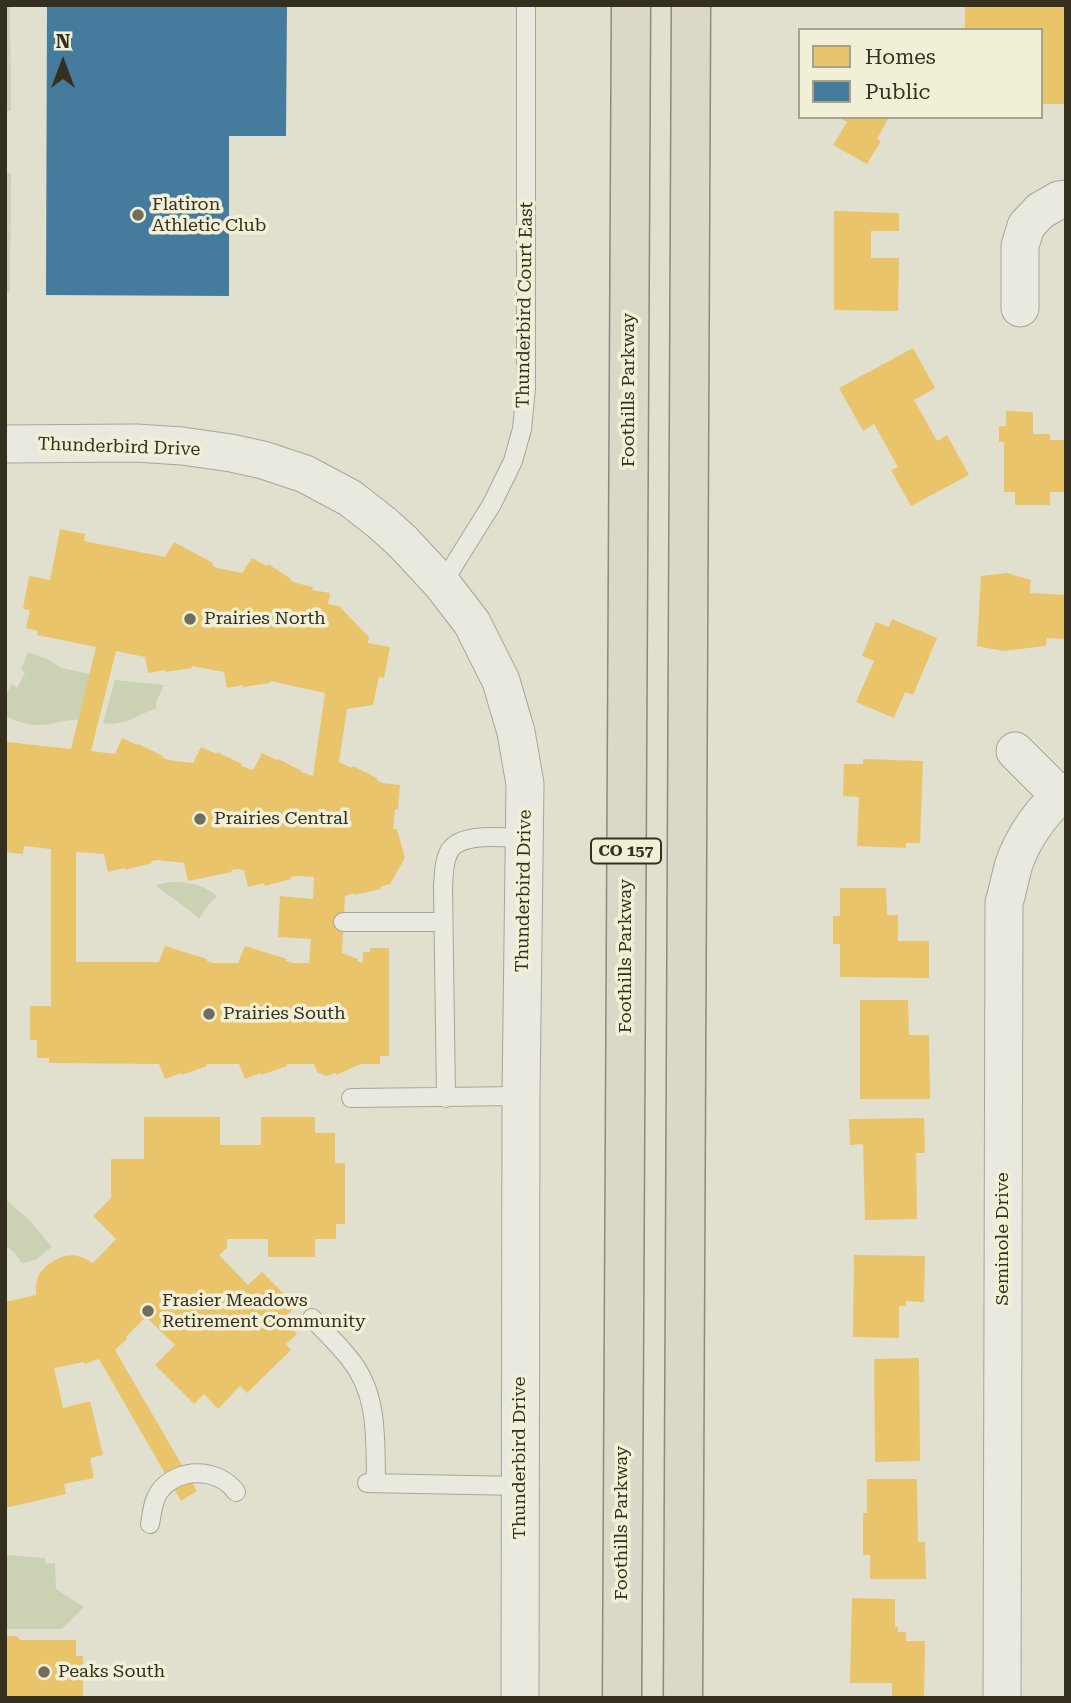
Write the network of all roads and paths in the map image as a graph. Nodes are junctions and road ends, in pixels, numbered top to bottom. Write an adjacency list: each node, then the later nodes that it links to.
1 (526, 5): 7 (lane, Thunderbird Court East)
2 (631, 5): 21 (highway, Foothills Parkway / CO 157)
3 (691, 5): 22 (highway, CO 157)
4 (1066, 199): 5 (street)
5 (1020, 308)
6 (5, 444): 7 (street, Thunderbird Drive)
7 (442, 584): 10 (street, Thunderbird Drive)
8 (1015, 751): 9 (street, Seminole Drive)
9 (1063, 793): 23 (street, Seminole Drive)
10 (525, 838): 12 (lane); 13 (street, Thunderbird Drive)
11 (343, 922): 12 (lane)
12 (443, 922): 15 (lane)
13 (521, 1096): 15 (lane); 17 (street, Thunderbird Drive)
14 (351, 1098): 15 (lane)
15 (446, 1098)
16 (312, 1318): 17 (lane)
17 (520, 1486): 20 (street, Thunderbird Drive)
18 (236, 1492): 19 (lane)
19 (150, 1524)
20 (520, 1698)
21 (622, 1698)
22 (683, 1698)
23 (1002, 1698)

